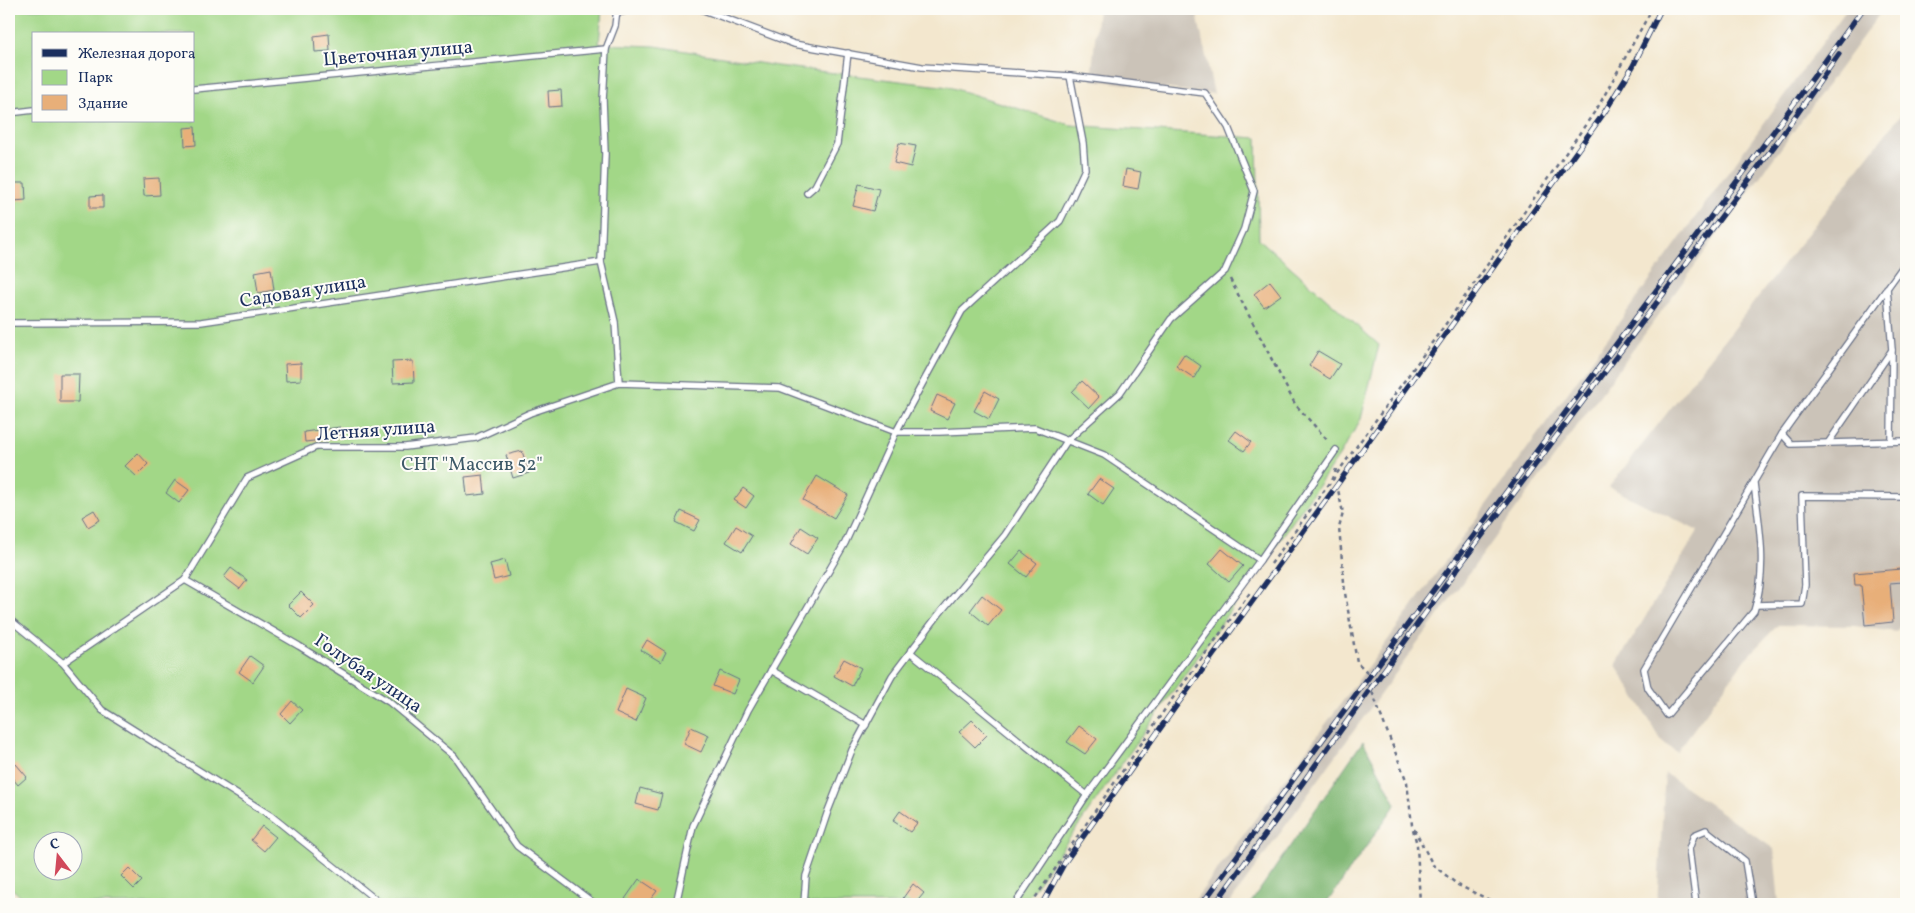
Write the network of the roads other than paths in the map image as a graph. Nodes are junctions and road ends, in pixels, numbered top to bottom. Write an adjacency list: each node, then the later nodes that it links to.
1 (634, 9): 3 (lane)
2 (700, 9): 5 (lane)
3 (617, 11): 4 (lane)
4 (606, 49): 7 (lane, Цветочная улица); 11 (lane)
5 (848, 53): 6 (lane); 10 (lane)
6 (1070, 76): 17 (lane); 21 (lane)
7 (195, 89)
8 (32, 110): 9 (lane)
9 (9, 113)
10 (807, 193)
11 (600, 262): 14 (lane, Садовая улица); 16 (lane)
12 (1906, 262): 13 (lane)
13 (1887, 288): 15 (lane); 18 (lane)
14 (9, 323)
15 (1892, 350): 19 (lane); 22 (lane)
16 (619, 383): 17 (lane); 27 (lane, Летняя улица)
17 (896, 432): 21 (lane); 32 (lane)
18 (1782, 434): 22 (lane); 24 (lane)
19 (1891, 441): 20 (lane); 22 (lane)
20 (1906, 441)
21 (1067, 442): 26 (lane); 30 (lane)
22 (1828, 443)
23 (1336, 450): 26 (lane)
24 (1754, 483): 28 (lane); 28 (lane)
25 (1906, 497): 28 (lane)
26 (1260, 560): 34 (lane)
27 (185, 580): 31 (lane, Летняя улица); 36 (lane, Голубая улица)
28 (1756, 605)
29 (9, 619): 31 (lane)
30 (910, 652): 33 (lane); 34 (lane)
31 (63, 663): 35 (lane)
32 (771, 670): 33 (lane); 37 (lane)
33 (866, 725): 38 (lane)
34 (1088, 795): 39 (lane)
35 (381, 904)
36 (595, 904)
37 (676, 904)
38 (804, 904)
39 (1015, 904)
40 (1696, 904): 41 (lane)
41 (1752, 904)

